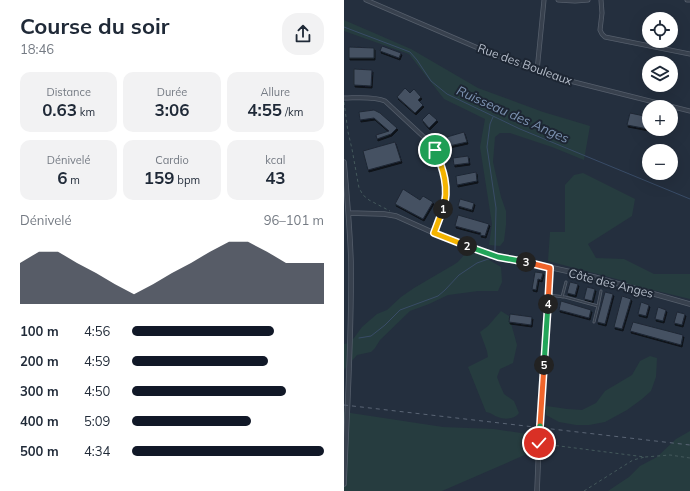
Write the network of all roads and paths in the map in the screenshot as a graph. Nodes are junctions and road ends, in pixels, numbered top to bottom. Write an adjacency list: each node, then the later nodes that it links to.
1 (366, 0): 6 (street, Rue des Bouleaux)
2 (544, 0): 8 (street)
3 (558, 0): 4 (street)
4 (588, 0)
5 (601, 0): 7 (street)
6 (371, 1): 8 (street, Rue des Bouleaux)
7 (690, 54)
8 (537, 71): 10 (street, Rue des Bouleaux)
9 (344, 99): 12 (path); 14 (street)
10 (690, 111)
11 (344, 162): 13 (street)
12 (392, 212)
13 (349, 213): 14 (street, Côte des Anges); 26 (street)
14 (434, 233): 15 (street, Côte des Anges)
15 (550, 268): 18 (street); 20 (street, Côte des Anges)
16 (566, 282): 19 (lane)
17 (601, 291): 21 (lane)
18 (548, 295): 19 (lane); 23 (street)
19 (562, 297): 21 (lane)
20 (690, 304)
21 (598, 306): 22 (lane)
22 (594, 322)
23 (539, 443): 24 (path); 27 (street)
24 (645, 456): 25 (path); 28 (path)
25 (690, 458)
26 (344, 484)
27 (537, 491)
28 (584, 491)

